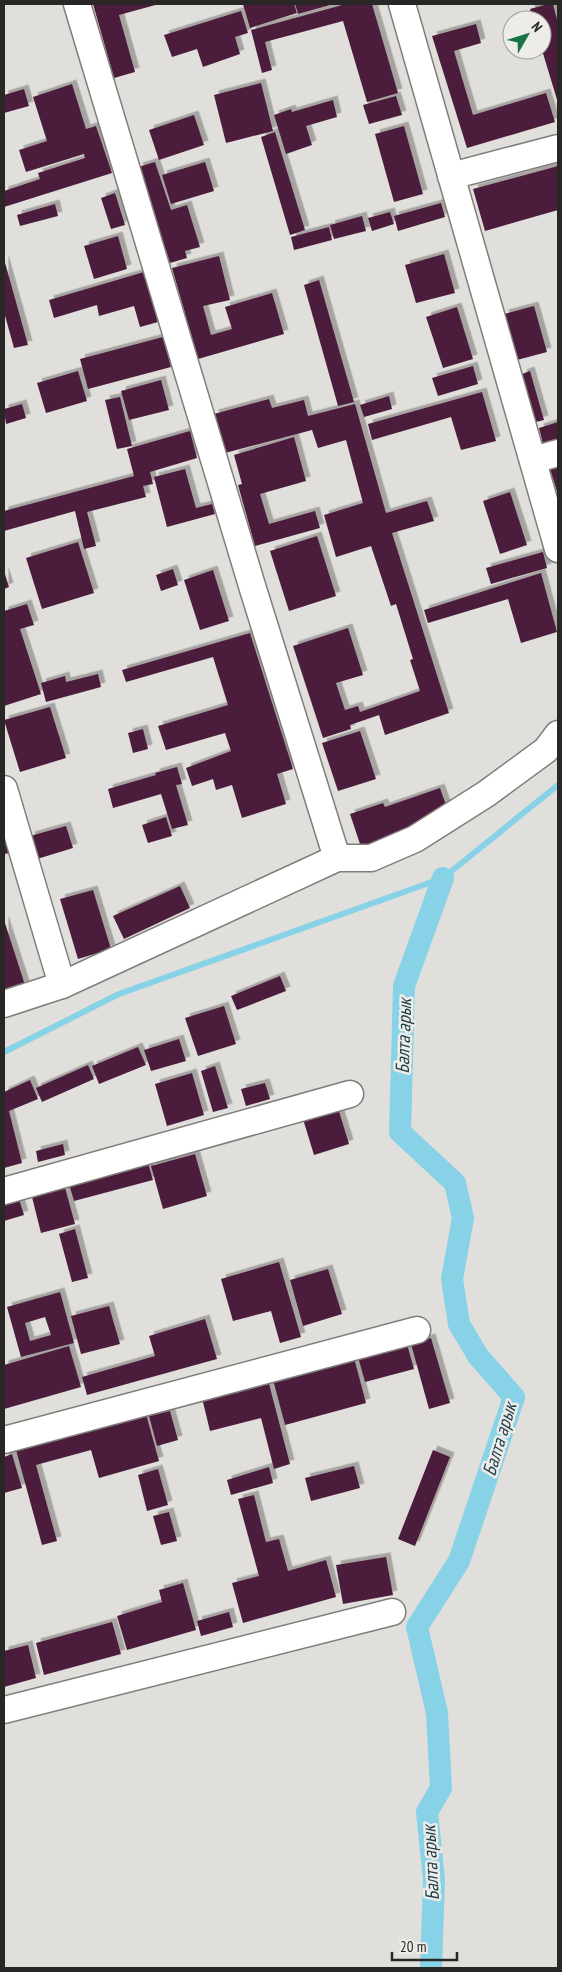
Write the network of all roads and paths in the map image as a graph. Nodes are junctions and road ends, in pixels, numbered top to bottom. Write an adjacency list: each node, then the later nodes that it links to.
1 (77, 4): 10 (street)
2 (402, 4): 4 (street)
3 (558, 148): 4 (street)
4 (451, 176): 6 (street)
5 (558, 453): 6 (street)
6 (533, 460): 7 (street)
7 (558, 549)
8 (558, 734): 10 (street)
9 (4, 789): 11 (street)
10 (337, 858): 11 (street)
11 (62, 985): 12 (street)
12 (4, 1004)
13 (350, 1094): 14 (street)
14 (4, 1191)
15 (417, 1330): 16 (street)
16 (4, 1440)
17 (392, 1612): 18 (street)
18 (4, 1710)

